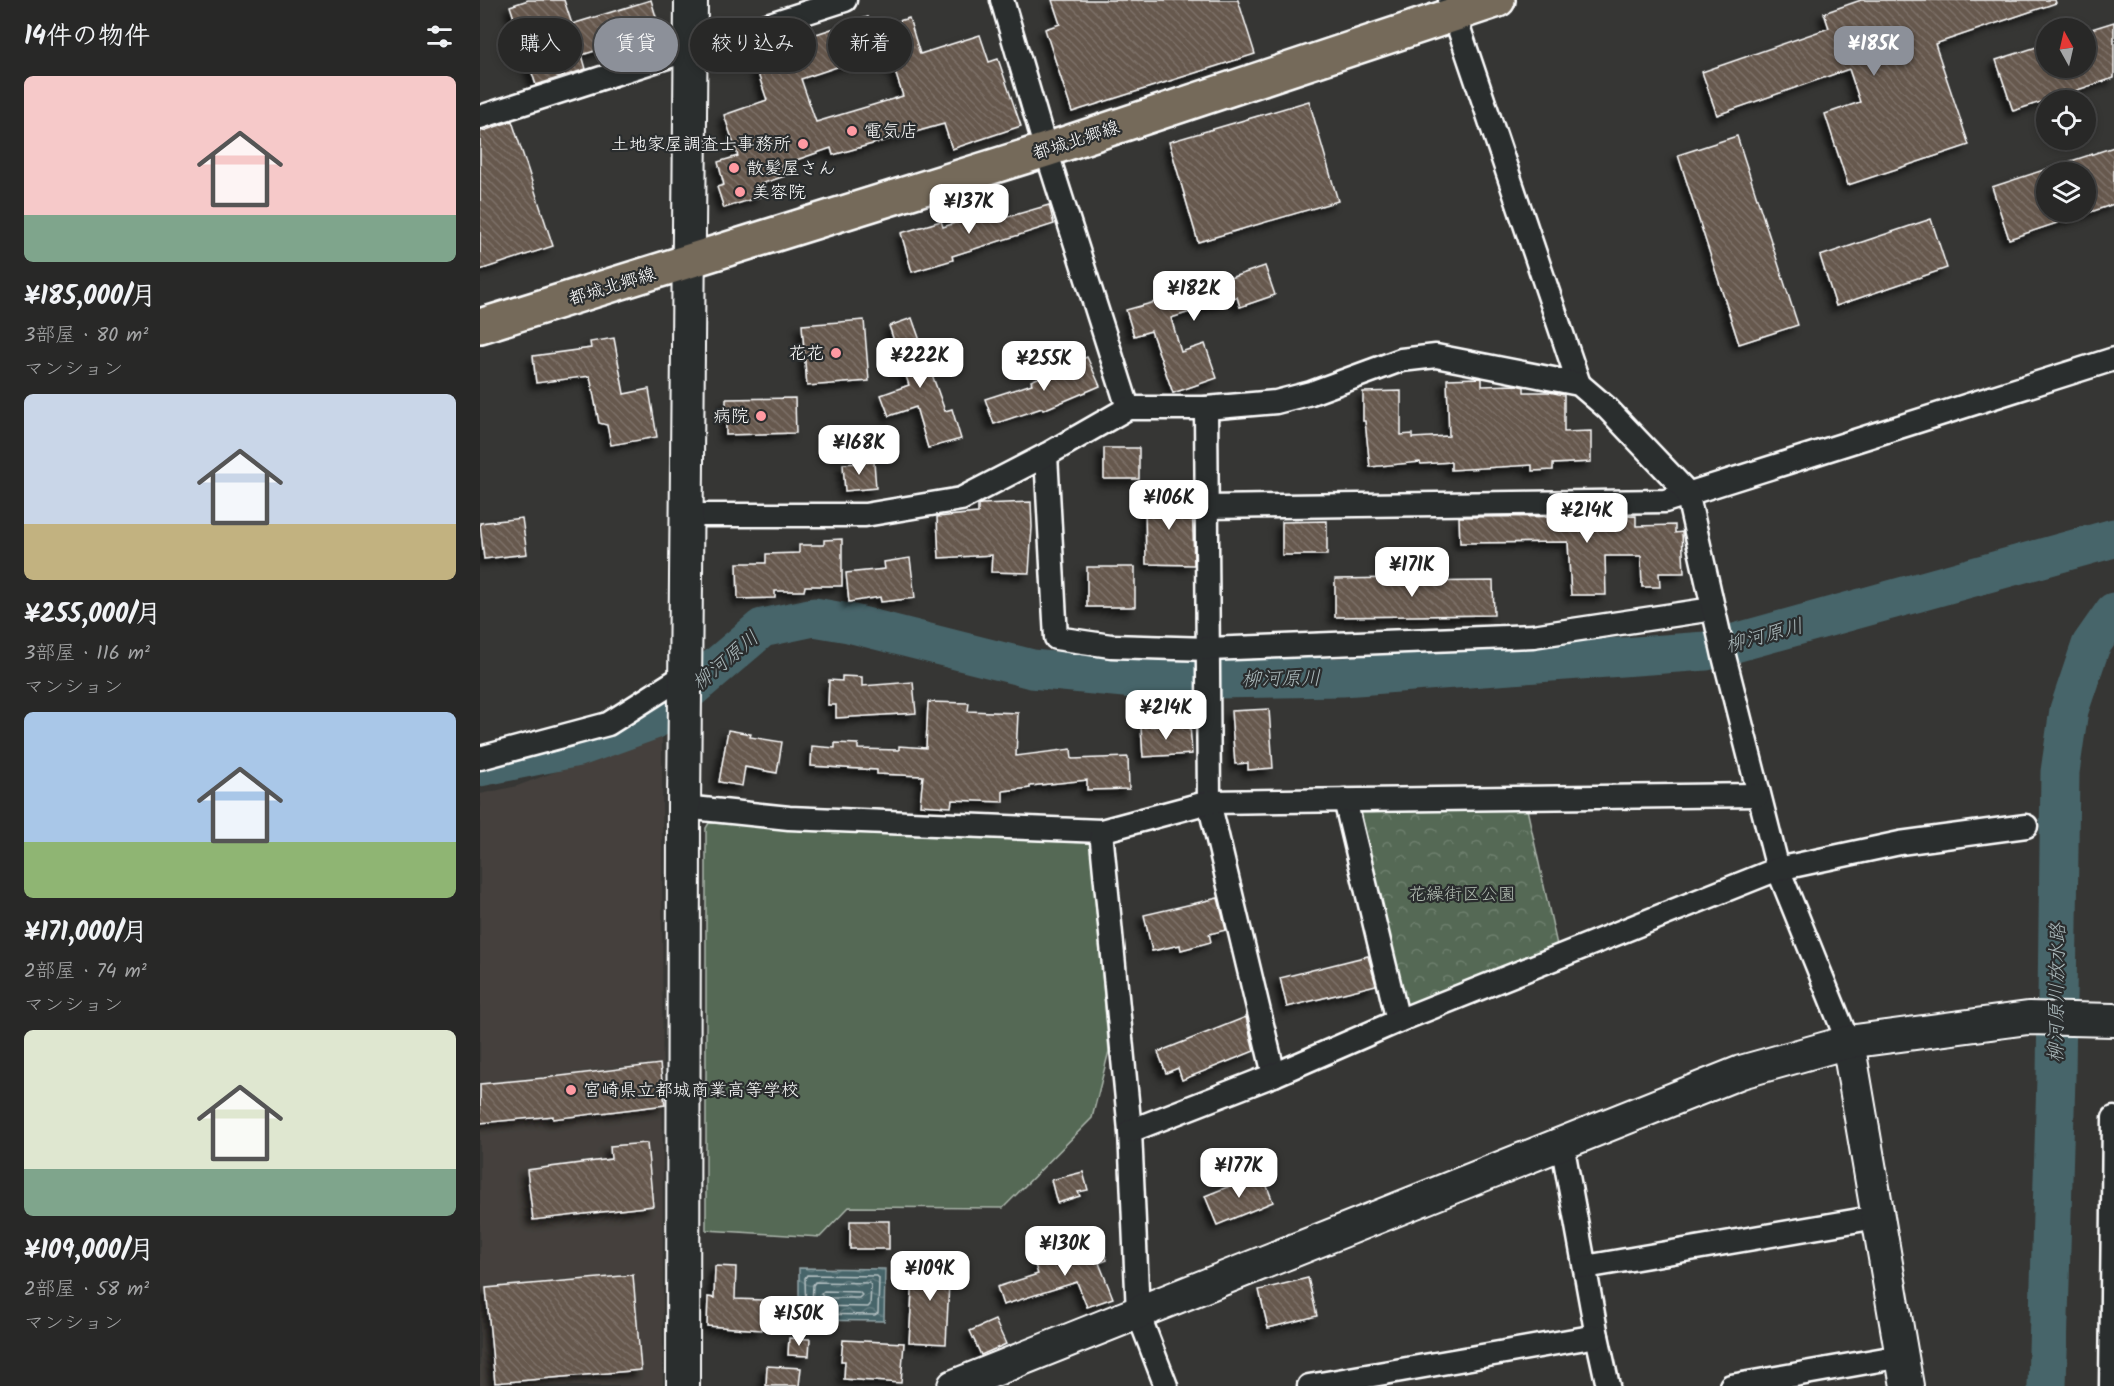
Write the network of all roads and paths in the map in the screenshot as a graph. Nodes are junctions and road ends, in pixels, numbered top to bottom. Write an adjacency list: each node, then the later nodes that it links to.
1 (691, 0): 6 (street)
2 (844, 0): 7 (street)
3 (1002, 0): 11 (street)
4 (1498, 0): 5 (main road, 都城北郷線)
5 (1452, 7): 11 (main road, 都城北郷線); 15 (street)
6 (691, 18)
7 (788, 18)
8 (690, 49): 10 (street)
9 (691, 72): 12 (street)
10 (480, 117)
11 (1046, 150): 12 (main road, 都城北郷線); 16 (street)
12 (689, 262): 13 (main road, 都城北郷線); 21 (street)
13 (480, 326)
14 (2114, 359): 19 (street)
15 (1579, 384): 17 (street); 19 (street)
16 (1128, 408): 17 (street); 18 (street)
17 (1206, 408): 20 (street)
18 (1046, 455): 21 (street); 23 (street)
19 (1687, 492): 20 (street); 22 (street)
20 (1206, 507): 23 (street)
21 (686, 514): 24 (street)
22 (1714, 615): 23 (street); 26 (street)
23 (1208, 653): 28 (street)
24 (685, 675): 25 (street); 29 (street)
25 (480, 758)
26 (1758, 795): 27 (street); 32 (street)
27 (1345, 801): 28 (street); 34 (street)
28 (1209, 802): 31 (street); 36 (street)
29 (684, 807): 31 (street); 45 (street)
30 (2026, 826): 32 (street)
31 (1101, 831): 38 (street)
32 (1778, 869): 34 (street); 35 (street)
33 (2114, 1020): 35 (street)
34 (1398, 1021): 36 (street)
35 (1848, 1042): 39 (street); 40 (street)
36 (1274, 1075): 38 (street)
37 (2114, 1118): 51 (street)
38 (1130, 1131): 42 (street)
39 (1562, 1143): 41 (street); 42 (street)
40 (1877, 1217): 41 (street); 44 (street)
41 (1584, 1267): 43 (street)
42 (1137, 1313): 46 (street); 47 (street)
43 (1597, 1336): 48 (street); 49 (street)
44 (1905, 1371): 50 (street)
45 (683, 1386)
46 (954, 1386)
47 (1167, 1386)
48 (1309, 1386)
49 (1608, 1386)
50 (1731, 1386)
51 (2111, 1386)

